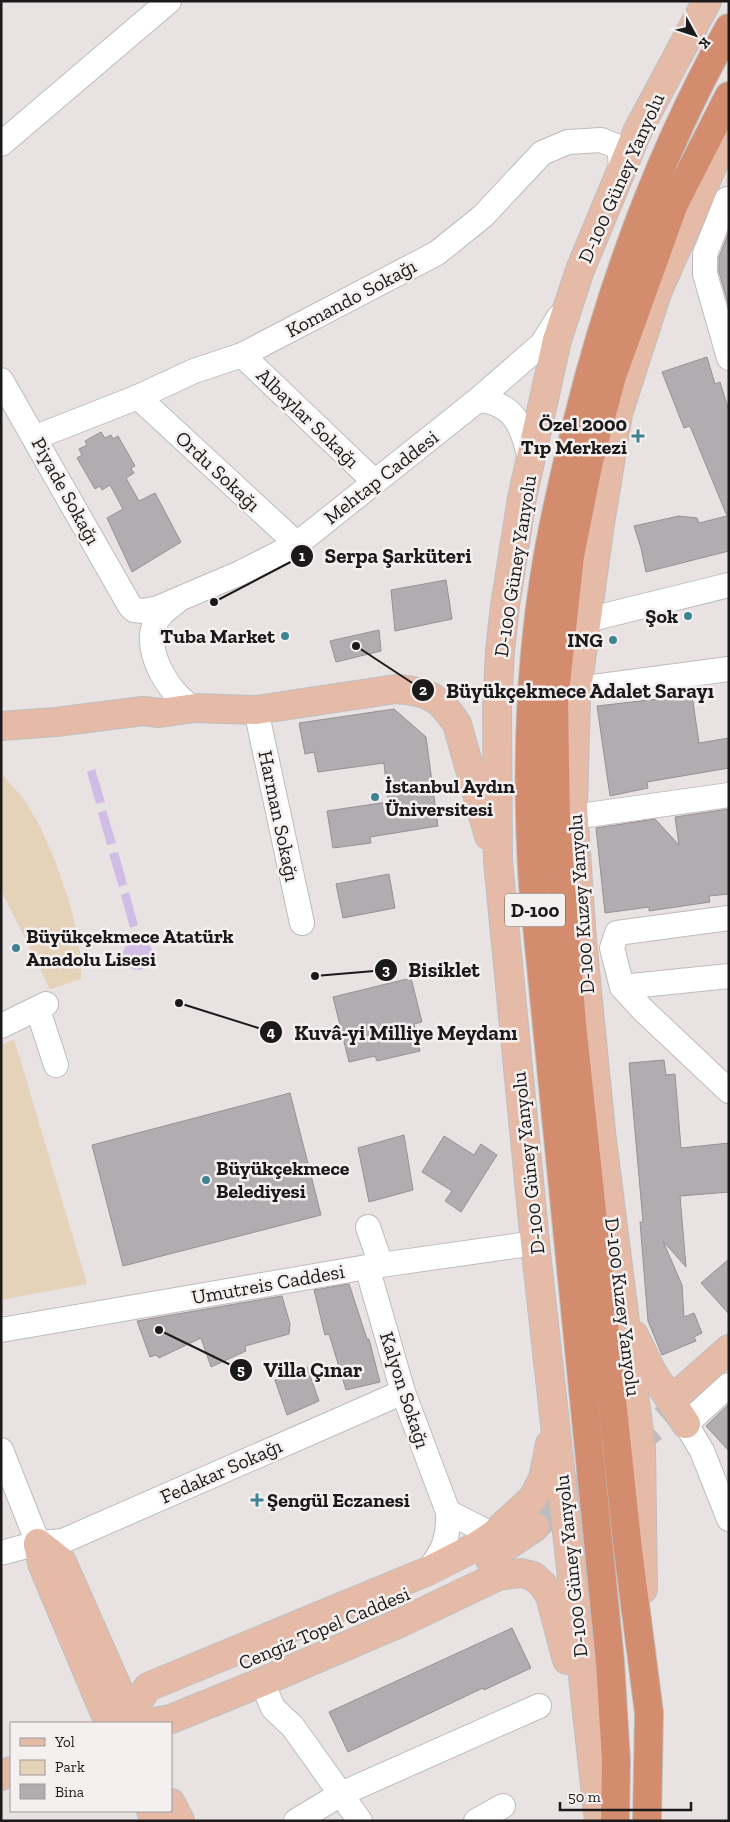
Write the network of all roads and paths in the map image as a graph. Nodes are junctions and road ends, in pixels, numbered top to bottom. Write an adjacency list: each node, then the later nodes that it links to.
1 (169, 1): 6 (street)
2 (707, 1): 7 (main road, D-100 Güney Yanyolu)
3 (729, 28): 74 (highway, D-100)
4 (729, 96): 63 (highway, D-100)
5 (729, 115): 10 (main road, D-100 Kuzey Yanyolu)
6 (1, 144)
7 (621, 170): 9 (main road, D-100 Güney Yanyolu); 12 (street, Komando Sokağı)
8 (728, 198): 10 (street); 11 (street)
9 (580, 270): 16 (street, Mehtap Caddesi); 18 (main road, D-100 Güney Yanyolu)
10 (657, 292): 24 (main road, D-100 Kuzey Yanyolu)
11 (724, 328): 13 (street)
12 (242, 355): 15 (street, Komando Sokağı); 19 (street, Albaylar Sokağı)
13 (729, 358)
14 (1, 380): 17 (street, Piyade Sokağı)
15 (138, 397): 17 (street, Komando Sokağı); 20 (street, Ordu Sokağı)
16 (474, 403): 18 (street); 19 (street, Mehtap Caddesi)
17 (36, 438): 23 (street, Piyade Sokağı)
18 (531, 461): 33 (main road, D-100 Güney Yanyolu)
19 (375, 482): 20 (street, Mehtap Caddesi)
20 (297, 544): 22 (street, Mehtap Caddesi)
21 (729, 585): 24 (street)
22 (178, 600): 23 (street, Mehtap Caddesi); 27 (street, Mehtap Caddesi)
23 (129, 604): 29 (street, Piyade Sokağı)
24 (587, 620): 26 (main road, D-100 Kuzey Yanyolu)
25 (729, 668): 26 (street)
26 (578, 690): 32 (main road, D-100 Kuzey Yanyolu)
27 (195, 708): 28 (main road); 29 (main road)
28 (256, 710): 33 (main road); 35 (street, Harman Sokağı)
29 (143, 711): 30 (main road)
30 (1, 726)
31 (729, 795): 32 (street)
32 (573, 817): 44 (main road, D-100 Kuzey Yanyolu)
33 (498, 861): 42 (main road, D-100 Güney Yanyolu)
34 (729, 918): 37 (street)
35 (302, 923)
36 (729, 976): 37 (street)
37 (622, 987): 40 (street)
38 (1, 1026): 39 (street)
39 (56, 1064)
40 (729, 1091)
41 (368, 1227): 43 (street, Kalyon Sokağı)
42 (536, 1243): 43 (street, Umutreis Caddesi); 51 (main road, D-100 Güney Yanyolu)
43 (374, 1266): 45 (street, Umutreis Caddesi); 49 (street, Kalyon Sokağı)
44 (624, 1312): 50 (main road); 52 (main road, D-100 Kuzey Yanyolu)
45 (1, 1330)
46 (729, 1349): 50 (main road)
47 (729, 1361): 50 (main road)
48 (729, 1385): 50 (street)
49 (402, 1392): 54 (street, Kalyon Sokağı); 58 (street, Fedakar Sokağı)
50 (683, 1406): 52 (main road); 55 (street)
51 (556, 1425): 57 (main road); 64 (main road, D-100 Güney Yanyolu)
52 (641, 1448): 63 (main road, D-100 Kuzey Yanyolu)
53 (1, 1450): 58 (street)
54 (448, 1512): 57 (street); 60 (street, Kalyon Sokağı)
55 (729, 1519)
56 (532, 1523): 65 (main road, Cengiz Topel Caddesi)
57 (493, 1535): 60 (main road)
58 (38, 1543): 59 (street, Fedakar Sokağı); 65 (main road)
59 (1, 1554)
60 (428, 1572): 65 (main road)
61 (262, 1682): 64 (main road); 65 (main road); 66 (street)
62 (539, 1706): 66 (street)
63 (649, 1713): 75 (highway, D-100)
64 (587, 1714): 73 (main road, D-100 Güney Yanyolu)
65 (128, 1722)
66 (341, 1794): 70 (street); 71 (street)
67 (172, 1805): 69 (main road)
68 (503, 1806): 72 (street)
69 (180, 1821)
70 (296, 1821)
71 (360, 1821)
72 (476, 1821)
73 (599, 1821)
74 (615, 1821)
75 (647, 1821)

